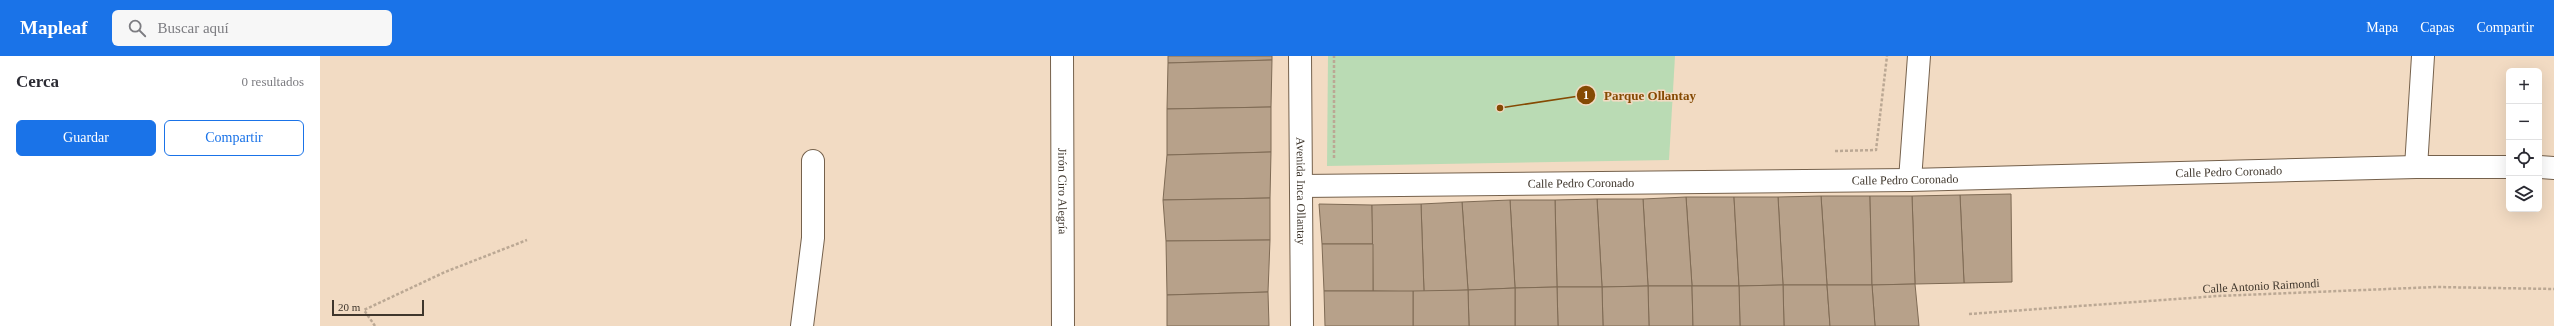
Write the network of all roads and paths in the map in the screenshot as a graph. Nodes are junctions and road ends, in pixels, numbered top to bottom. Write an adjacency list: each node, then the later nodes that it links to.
1 (1062, 56): 21 (street, Jirón Ciro Alegría)
2 (1300, 56): 15 (street, Avenida Inca Ollantay)
3 (1334, 56): 8 (path)
4 (1887, 56): 7 (path)
5 (1919, 56): 14 (street)
6 (2423, 56): 10 (street)
7 (1829, 152)
8 (1340, 158)
9 (813, 161): 20 (street)
10 (2416, 167): 11 (street, Calle Pedro Coronado); 14 (street, Calle Pedro Coronado)
11 (2506, 167)
12 (2542, 167): 13 (street)
13 (2554, 168)
14 (1910, 180): 15 (street, Calle Pedro Coronado)
15 (1301, 186): 22 (street, Avenida Inca Ollantay)
16 (527, 240): 19 (path)
17 (2554, 289): 18 (path, Calle Antonio Raimondi)
18 (1969, 314)
19 (375, 326)
20 (802, 326)
21 (1063, 326)
22 (1302, 326)

